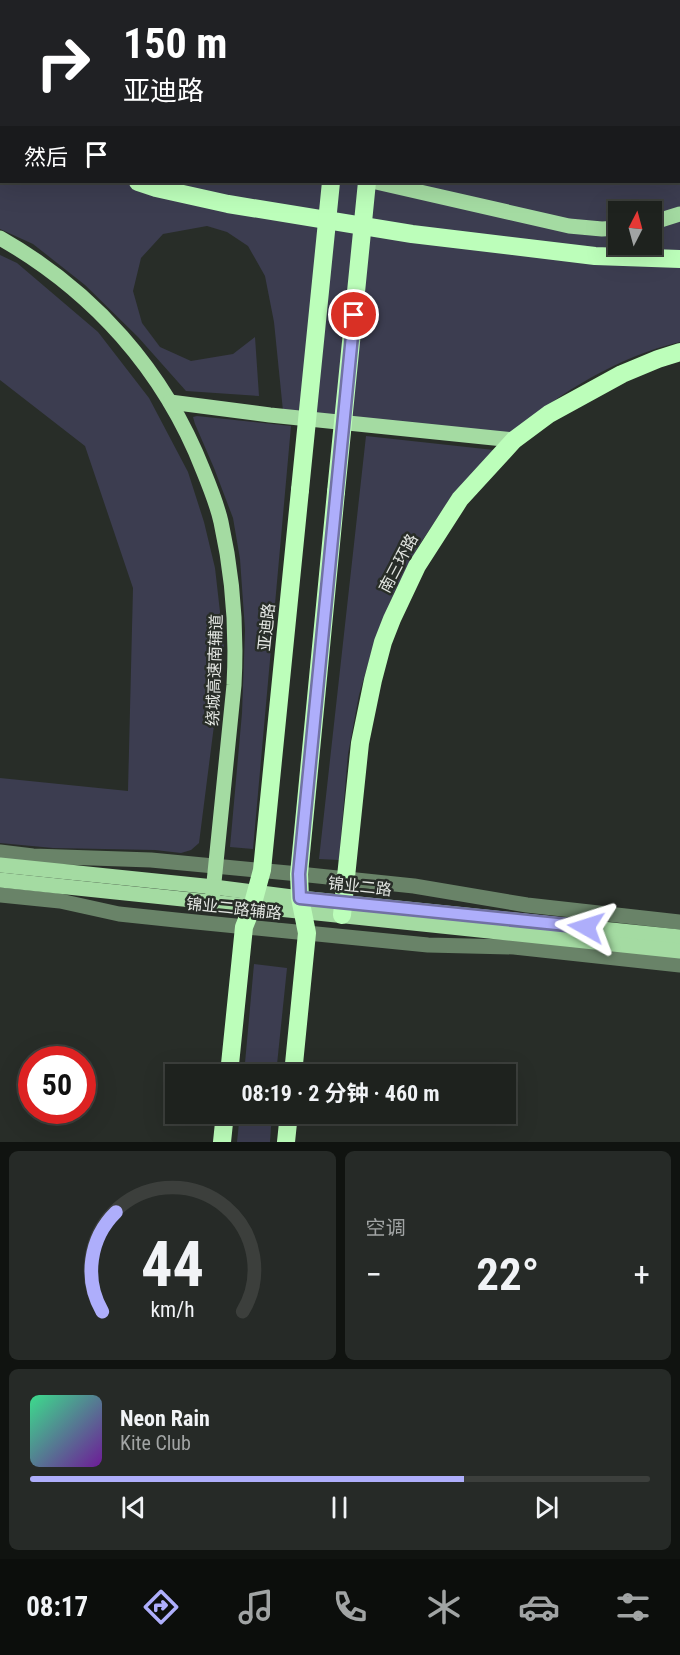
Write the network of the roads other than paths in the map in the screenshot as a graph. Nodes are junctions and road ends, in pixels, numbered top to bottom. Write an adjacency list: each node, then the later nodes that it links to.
1 (141, 183): 9 (highway)
2 (331, 183): 16 (highway, 亚迪路, bridge)
3 (367, 183): 17 (highway, bridge)
4 (380, 183): 7 (main road)
5 (680, 214): 6 (main road)
6 (662, 220)
7 (608, 229)
8 (0, 238): 11 (main road, 绕城高速南辅道)
9 (680, 259)
10 (680, 352): 12 (highway, 南三环路)
11 (170, 402): 12 (main road); 15 (main road, 绕城高速南辅道)
12 (514, 440): 18 (highway, 南三环路)
13 (0, 852): 15 (street)
14 (0, 865): 21 (main road, 锦业二路)
15 (216, 866): 16 (street); 21 (main road, 绕城高速南辅道)
16 (262, 870): 17 (street); 22 (highway, 亚迪路)
17 (299, 874): 18 (street); 23 (highway)
18 (346, 879): 24 (highway, 南三环路); 25 (street)
19 (0, 880): 21 (main road, 锦业二路)
20 (0, 895): 26 (street, 锦业二路辅路)
21 (213, 895): 22 (main road, 锦业二路)
22 (254, 900): 23 (main road, 锦业二路); 26 (highway, 亚迪路)
23 (301, 905): 24 (main road, 锦业二路); 27 (highway)
24 (343, 909): 28 (main road, 锦业二路); 29 (main road, 锦业二路)
25 (680, 922)
26 (244, 927): 27 (street, 锦业二路辅路); 31 (highway, 亚迪路)
27 (307, 933): 30 (street, 锦业二路辅路); 32 (highway)
28 (680, 937)
29 (680, 951)
30 (680, 965)
31 (230, 1064)
32 (294, 1064)
33 (224, 1124): 35 (highway)
34 (288, 1124): 36 (highway)
35 (222, 1142)
36 (286, 1142)

